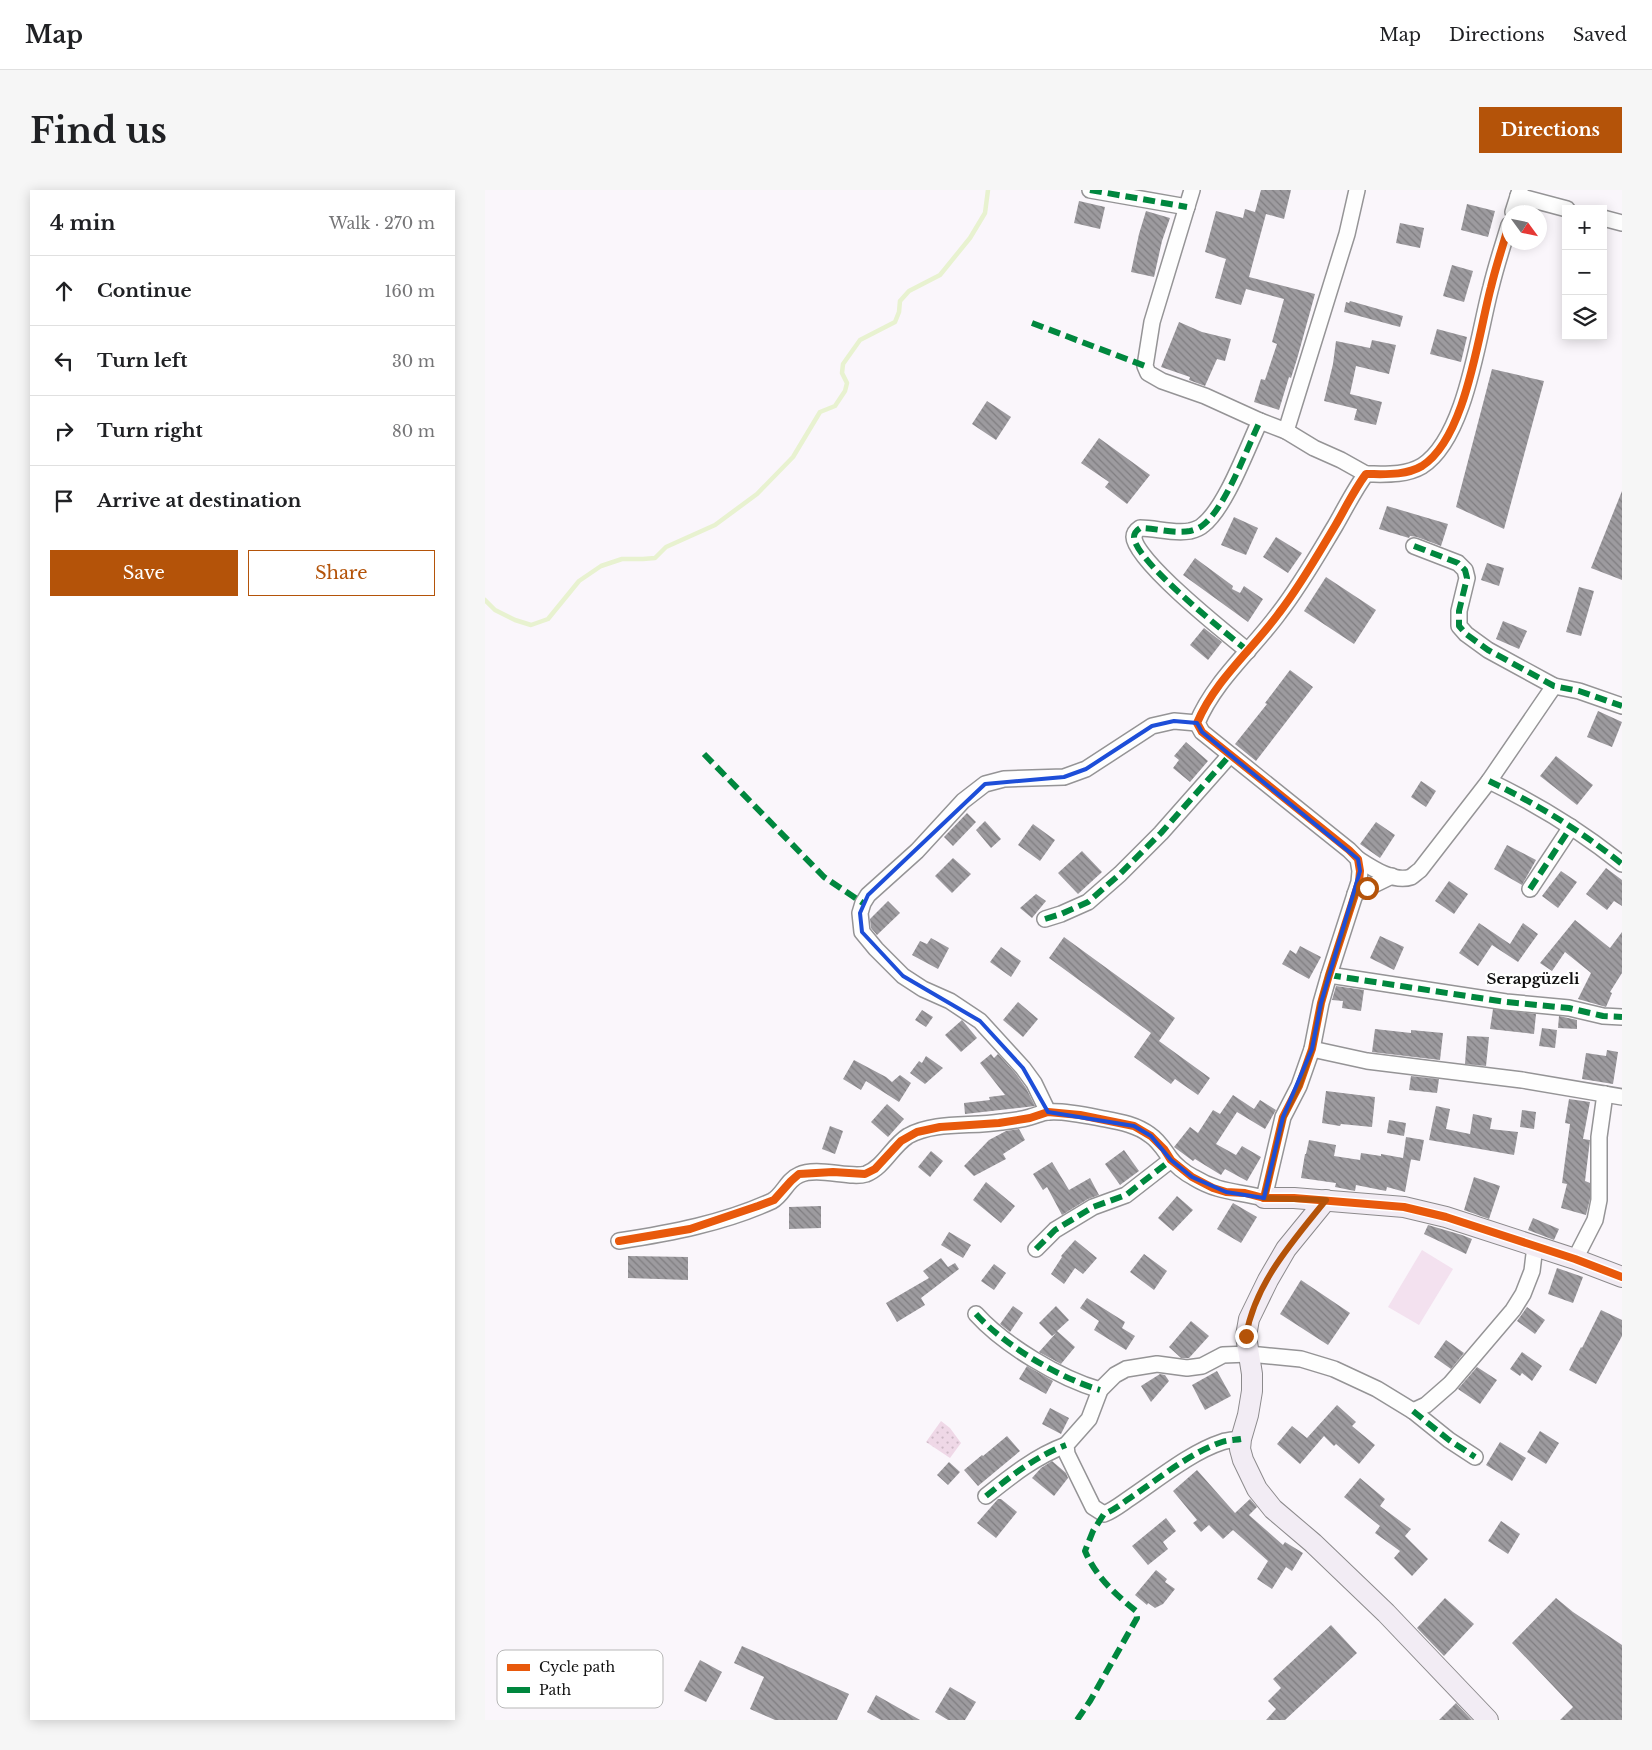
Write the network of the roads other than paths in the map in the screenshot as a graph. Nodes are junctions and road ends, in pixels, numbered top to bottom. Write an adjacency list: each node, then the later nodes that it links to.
1 (1091, 190): 6 (street)
2 (1191, 190): 6 (street)
3 (1357, 190): 12 (street)
4 (1519, 193): 5 (street); 7 (street)
5 (1515, 205)
6 (1187, 207): 11 (street)
7 (1562, 207)
8 (1607, 219): 9 (street)
9 (1622, 223)
10 (1502, 249): 13 (street)
11 (1260, 421): 12 (street); 15 (street)
12 (1287, 431): 13 (street)
13 (1366, 474): 15 (street)
14 (1414, 546): 16 (street)
15 (1248, 651): 18 (street)
16 (1554, 686): 17 (street); 20 (street)
17 (1622, 706)
18 (1197, 723): 19 (street); 33 (street)
19 (1230, 755): 22 (street); 27 (street)
20 (1489, 781): 21 (street); 24 (street)
21 (1571, 828): 23 (street); 25 (street)
22 (1359, 859): 24 (street); 26 (street)
23 (1622, 864)
24 (1392, 876): 26 (street)
25 (1530, 889)
26 (1355, 894): 28 (street)
27 (1045, 919)
28 (1329, 974): 29 (street); 30 (street)
29 (1622, 1017)
30 (1312, 1049): 31 (street); 35 (street)
31 (1605, 1094): 32 (street); 40 (street)
32 (1622, 1097)
33 (1048, 1112): 34 (street); 37 (street)
34 (1171, 1160): 35 (street); 39 (street)
35 (1264, 1198): 36 (street)
36 (1326, 1200): 38 (street); 43 (street)
37 (619, 1241)
38 (1535, 1246): 40 (street); 45 (street)
39 (1036, 1249)
40 (1575, 1260): 41 (street)
41 (1622, 1277)
42 (976, 1314): 44 (street)
43 (1249, 1354): 44 (street); 45 (street); 46 (street)
44 (1100, 1390): 47 (street)
45 (1413, 1411): 48 (street)
46 (1241, 1439): 47 (street); 50 (street)
47 (1066, 1446): 49 (street)
48 (1475, 1457)
49 (986, 1496)
50 (1488, 1720)

